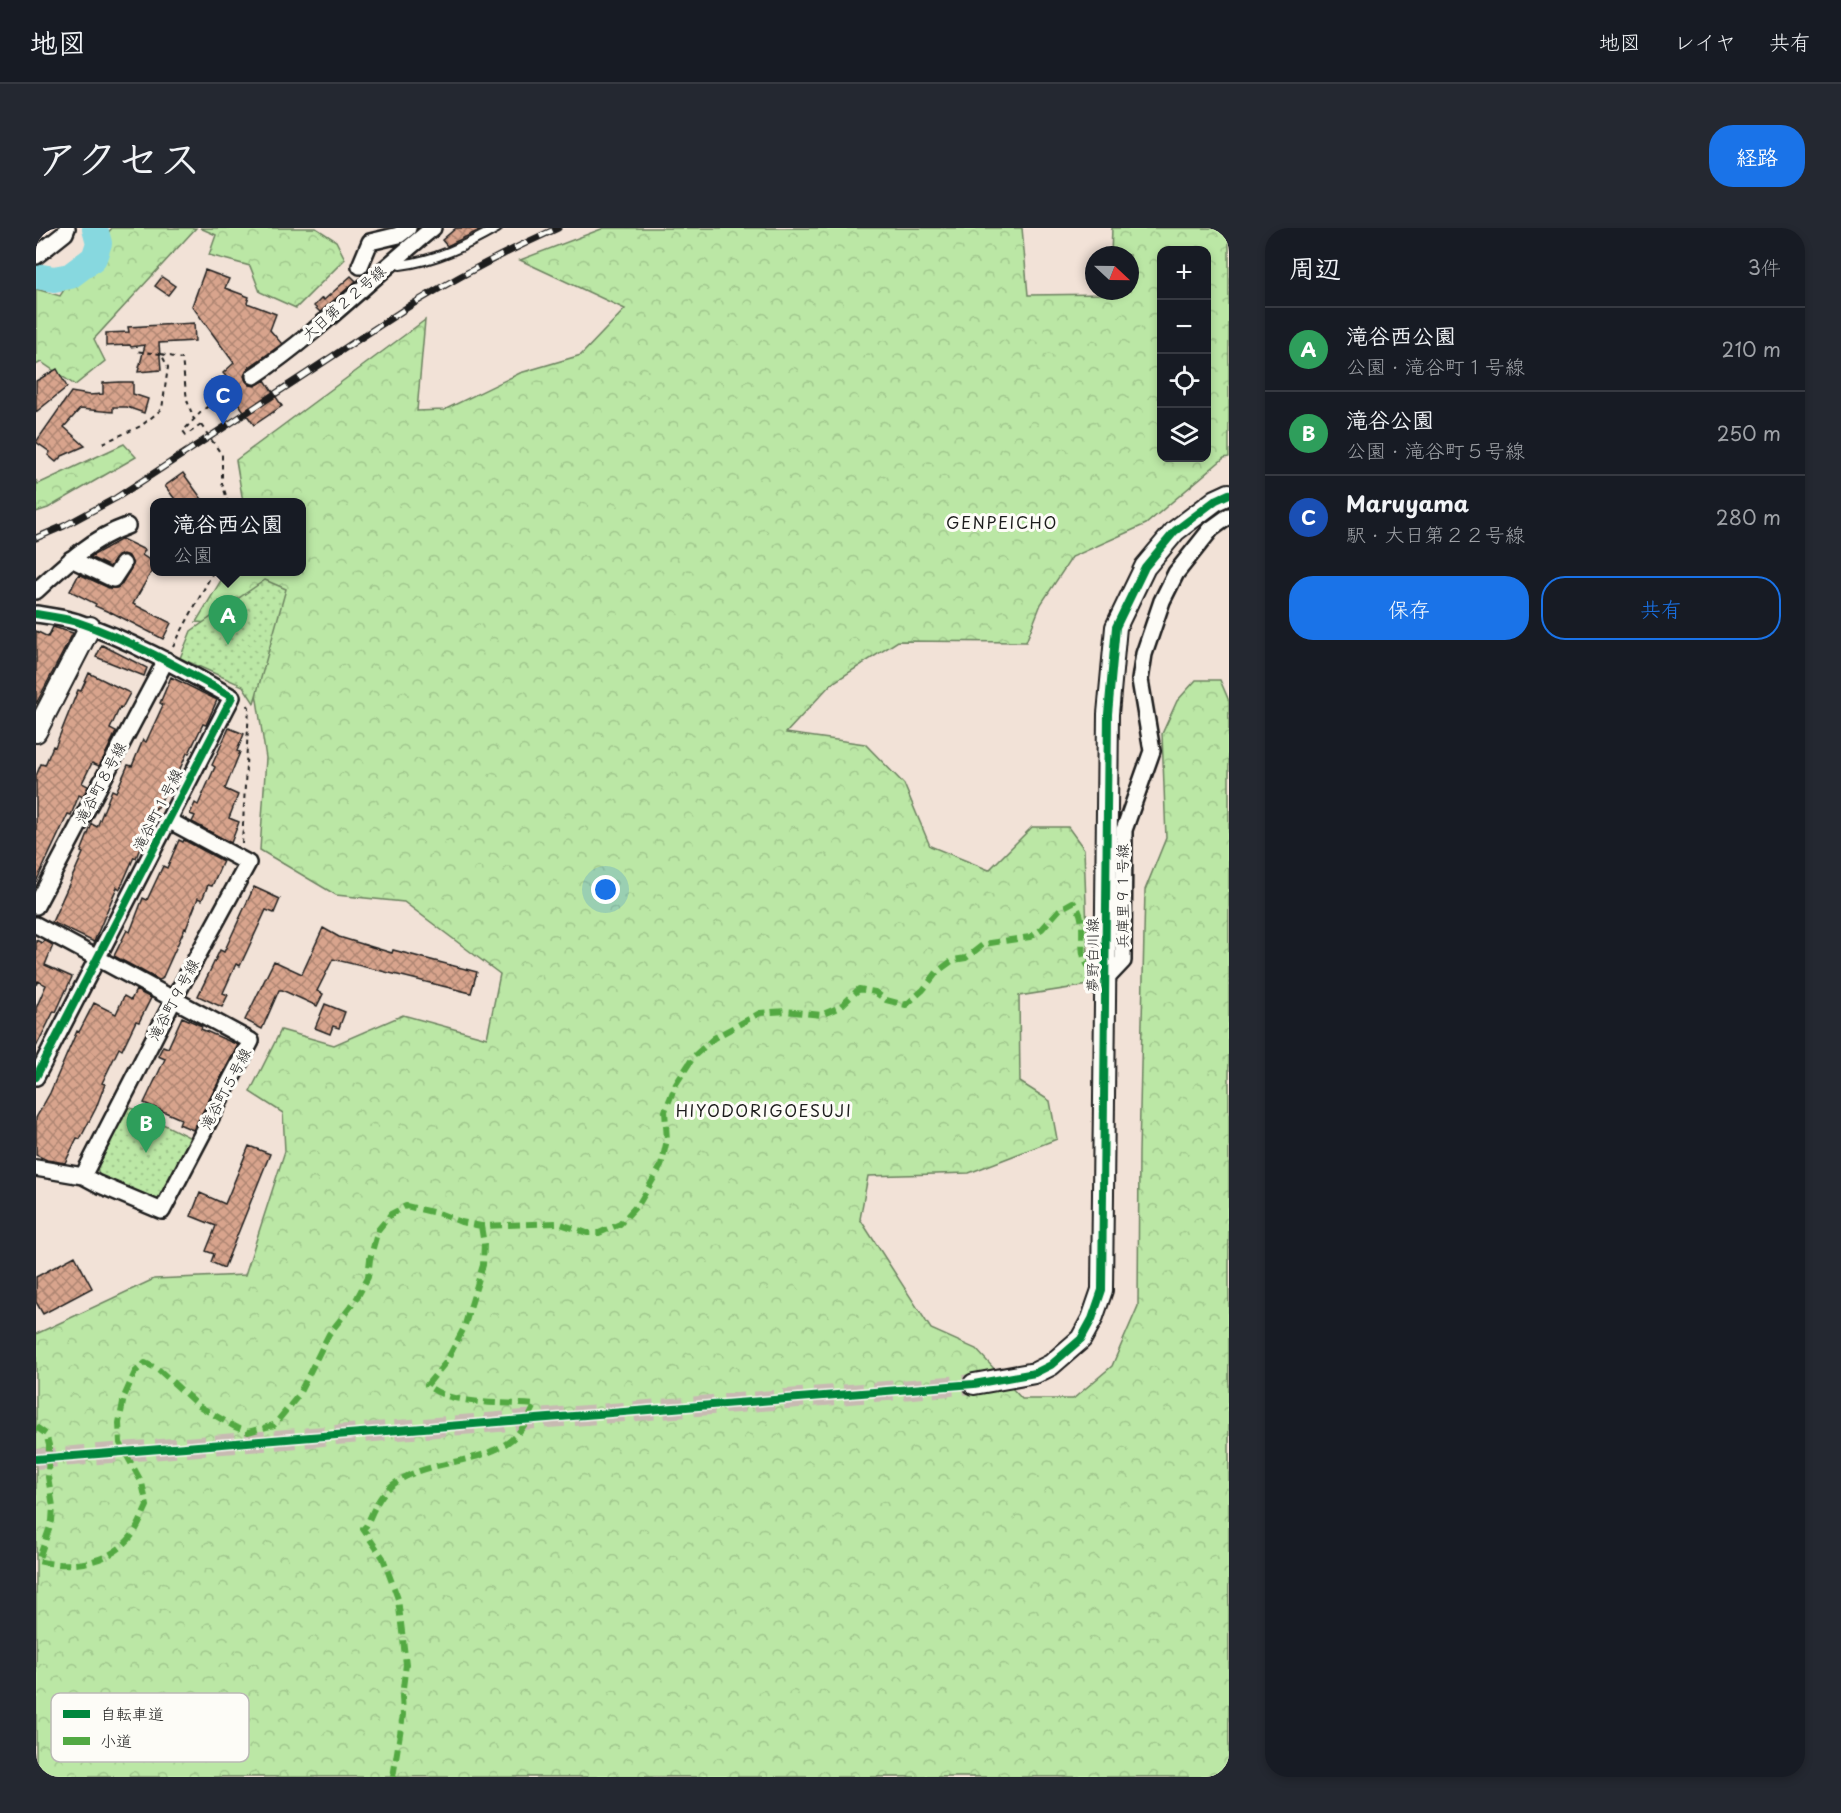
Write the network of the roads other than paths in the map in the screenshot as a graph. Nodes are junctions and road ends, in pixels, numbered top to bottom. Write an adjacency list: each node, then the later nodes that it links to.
1 (67, 228): 5 (street)
2 (408, 228): 7 (street)
3 (434, 228): 6 (street, 大日第２２号線)
4 (497, 228): 6 (lane)
5 (36, 256)
6 (393, 260): 8 (street, 大日第２２号線)
7 (360, 266)
8 (254, 376)
9 (1229, 494): 23 (street, 夢野白川線)
10 (1229, 516): 23 (street, 兵庫里９１号線)
11 (127, 526): 12 (street)
12 (71, 559): 13 (street); 14 (street)
13 (123, 564)
14 (36, 591)
15 (36, 614): 16 (street)
16 (90, 627): 17 (street); 18 (street)
17 (166, 660): 19 (street, 滝谷町１号線); 20 (street, 滝谷町８号線)
18 (36, 732)
19 (168, 820): 22 (street, 滝谷町１号線); 24 (street, 滝谷町９号線)
20 (36, 906)
21 (36, 926): 22 (street, 滝谷町５号線)
22 (97, 958): 24 (street, 滝谷町５号線); 25 (street, 滝谷町１号線)
23 (1106, 979): 28 (street, 夢野白川線)
24 (174, 999): 27 (street, 滝谷町９号線); 27 (street, 滝谷町５号線)
25 (36, 1077)
26 (36, 1168): 27 (street)
27 (82, 1176)
28 (974, 1384)

